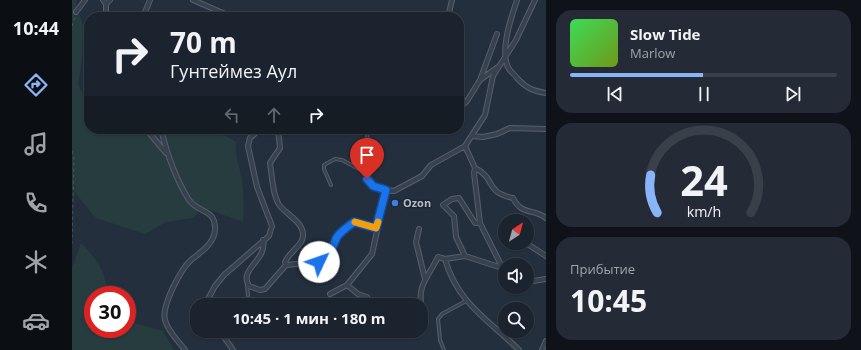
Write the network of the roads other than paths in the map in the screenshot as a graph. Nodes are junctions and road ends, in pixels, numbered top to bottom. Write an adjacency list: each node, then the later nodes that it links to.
1 (85, 0): 10 (street)
2 (110, 0): 9 (street)
3 (154, 0): 8 (street)
4 (193, 0): 13 (street)
5 (452, 0): 14 (street)
6 (517, 0): 16 (street)
7 (535, 0): 16 (street)
8 (149, 1): 12 (street)
9 (104, 2): 11 (street)
10 (76, 12)
11 (105, 12)
12 (145, 12)
13 (221, 12)
14 (449, 12)
15 (497, 34): 18 (street)
16 (507, 57): 17 (street); 19 (street)
17 (502, 65): 18 (street); 27 (street)
18 (480, 80): 20 (street)
19 (546, 93)
20 (464, 104)
21 (546, 129): 27 (street)
22 (150, 134): 29 (street)
23 (162, 134): 29 (street)
24 (254, 134): 38 (street)
25 (279, 134): 44 (street)
26 (367, 134): 31 (lane)
27 (472, 136): 28 (street)
28 (465, 146): 30 (street); 33 (street)
29 (167, 154): 59 (street)
30 (475, 168): 34 (street); 35 (street)
31 (362, 171): 32 (lane); 33 (lane)
32 (331, 186)
33 (386, 190): 36 (street)
34 (546, 218)
35 (480, 224): 40 (street); 43 (street)
36 (376, 228): 44 (street); 50 (street)
37 (419, 229): 46 (street)
38 (263, 240): 48 (street); 54 (street)
39 (534, 248): 41 (street)
40 (465, 256): 42 (street); 45 (street)
41 (546, 256)
42 (445, 259): 46 (street); 56 (street)
43 (498, 259)
44 (286, 265): 48 (street)
45 (498, 267)
46 (425, 279): 55 (street)
47 (546, 280): 49 (street)
48 (246, 281): 52 (lane)
49 (534, 281)
50 (347, 285): 51 (street); 53 (street)
51 (330, 294)
52 (248, 296)
53 (367, 297)
54 (209, 298)
55 (420, 298)
56 (467, 300): 61 (lane); 62 (street)
57 (225, 338): 60 (street)
58 (546, 341): 63 (street)
59 (185, 350)
60 (233, 350)
61 (444, 350)
62 (519, 350)
63 (542, 350)

